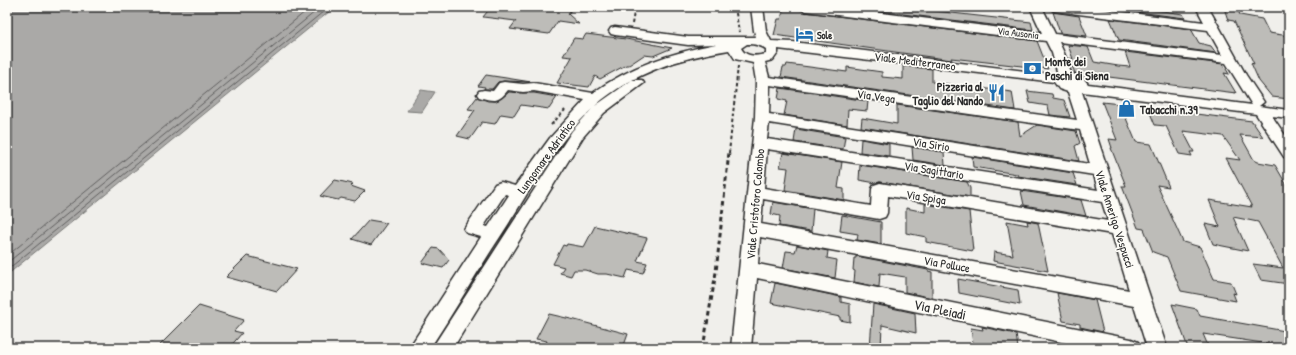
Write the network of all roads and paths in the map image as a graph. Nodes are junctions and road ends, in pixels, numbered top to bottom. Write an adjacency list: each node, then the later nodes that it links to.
1 (635, 7): 10 (path)
2 (736, 7): 13 (path)
3 (758, 7): 12 (street, Viale Cristoforo Colombo)
4 (805, 7): 11 (street, Via Ausonia)
5 (1036, 7): 11 (street, Viale Amerigo Vespucci)
6 (1054, 7): 8 (street)
7 (1202, 7): 8 (street)
8 (1212, 26): 15 (street)
9 (615, 31): 10 (street)
10 (631, 33): 14 (street)
11 (1050, 37): 15 (street, Via Ausonia); 17 (street, Viale Amerigo Vespucci)
12 (765, 46): 13 (street); 13 (street); 16 (street, Viale Cristoforo Colombo); 17 (street, Viale Mediterraneo)
13 (740, 47): 14 (street, Lungomare Adriatico); 14 (street); 35 (street, Lungomare Adriatico); 36 (path)
14 (687, 48): 19 (street, Lungomare Adriatico)
15 (1230, 60): 20 (street)
16 (762, 80): 23 (street, Viale Cristoforo Colombo); 24 (street, Via Vega)
17 (1070, 81): 20 (street, Viale Mediterraneo); 24 (street, Viale Amerigo Vespucci)
18 (484, 94): 19 (street)
19 (594, 98): 34 (street, Lungomare Adriatico)
20 (1259, 106): 21 (street, Viale Mediterraneo); 22 (street, Viale Mediterraneo); 26 (street)
21 (1289, 106)
22 (1289, 114)
23 (762, 117): 25 (street, Viale Cristoforo Colombo); 27 (street, Via Sirio)
24 (1085, 126): 27 (street, Viale Amerigo Vespucci)
25 (760, 143): 28 (street, Viale Cristoforo Colombo); 29 (street, Via Sagittario)
26 (1289, 153)
27 (1099, 171): 29 (street, Viale Amerigo Vespucci)
28 (756, 192): 30 (street, Viale Cristoforo Colombo); 31 (street, Via Spiga)
29 (1108, 197): 31 (street, Viale Amerigo Vespucci)
30 (753, 229): 32 (street, Viale Cristoforo Colombo); 33 (street, Via Polluce)
31 (1118, 229): 33 (street, Viale Amerigo Vespucci)
32 (749, 269): 37 (street, Viale Cristoforo Colombo); 38 (street, Via Pleiadi)
33 (1141, 300): 39 (street, Viale Amerigo Vespucci)
34 (419, 348)
35 (442, 348)
36 (703, 348)
37 (741, 348)
38 (1130, 348)
39 (1156, 348)

